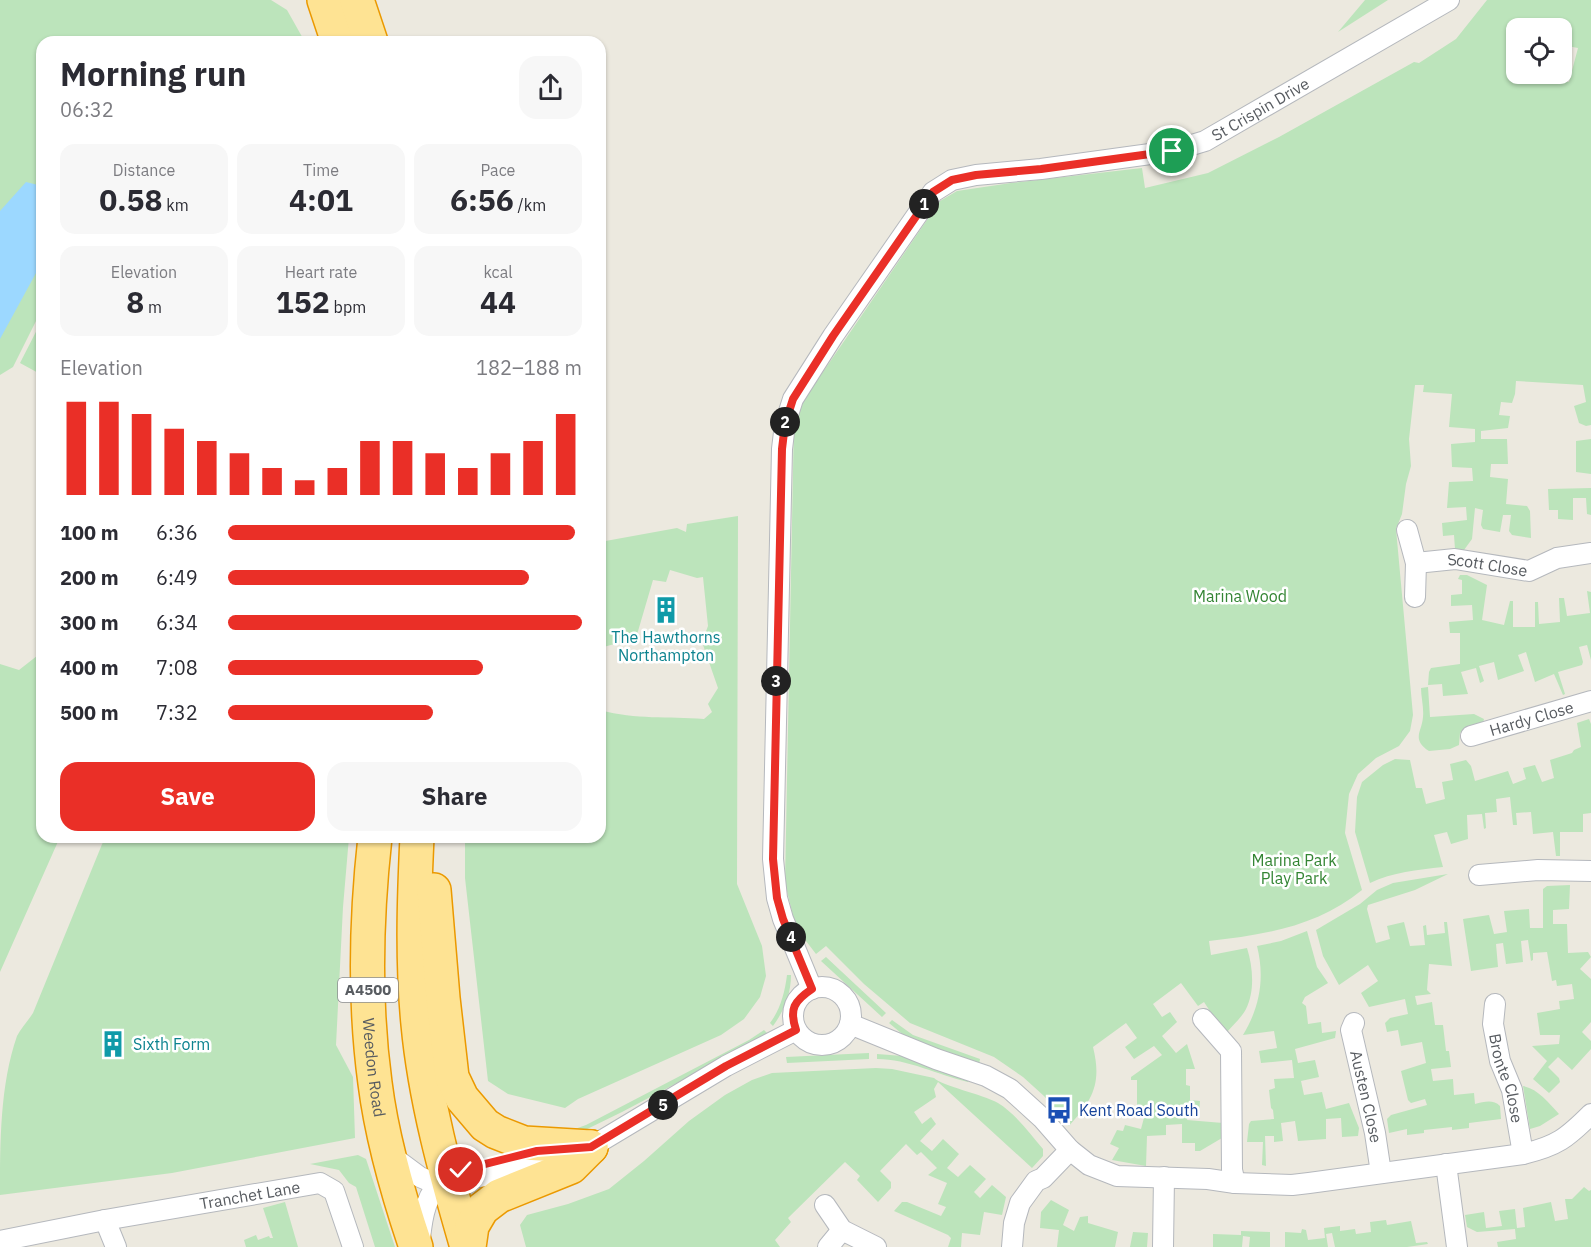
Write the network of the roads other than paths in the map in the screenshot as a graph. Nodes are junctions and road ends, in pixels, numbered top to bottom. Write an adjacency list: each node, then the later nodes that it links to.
1 (324, 0): 4 (highway)
2 (357, 0): 5 (highway)
3 (1449, 0): 17 (street, St Crispin Drive)
4 (336, 36)
5 (369, 36)
6 (1407, 530): 8 (street)
7 (1591, 553): 8 (street, Scott Close)
8 (1416, 563): 9 (street)
9 (1415, 597)
10 (1591, 701): 11 (street, Hardy Close)
11 (1471, 736)
12 (374, 843): 26 (highway, Weedon Road / A4500)
13 (417, 843): 30 (highway, A4500)
14 (432, 843): 24 (highway)
15 (1591, 871): 16 (street)
16 (1479, 875)
17 (812, 989): 21 (street); 22 (street)
18 (1495, 1004): 27 (street, Bronte Close)
19 (1203, 1019): 32 (street)
20 (1354, 1023): 29 (street, Austen Close)
21 (850, 1024): 22 (street); 25 (street)
22 (796, 1030): 24 (street)
23 (1591, 1114): 27 (street)
24 (591, 1147): 30 (street); 36 (highway)
25 (1070, 1150): 31 (street); 43 (street)
26 (388, 1154): 30 (street); 40 (highway, Weedon Road / A4500)
27 (1523, 1154): 28 (street)
28 (1446, 1164): 29 (street); 45 (street)
29 (1381, 1173): 32 (street)
30 (461, 1176): 36 (highway); 40 (street, Weedon Road)
31 (1164, 1177): 32 (street); 44 (street)
32 (1235, 1183)
33 (825, 1205): 35 (street)
34 (105, 1220): 37 (street, Tranchet Lane); 38 (street); 39 (street, Tranchet Lane)
35 (842, 1230): 41 (street); 42 (street)
36 (475, 1240)
37 (0, 1241)
38 (116, 1247)
39 (353, 1247)
40 (418, 1247)
41 (828, 1247)
42 (876, 1247)
43 (1012, 1247)
44 (1163, 1247)
45 (1457, 1247)

